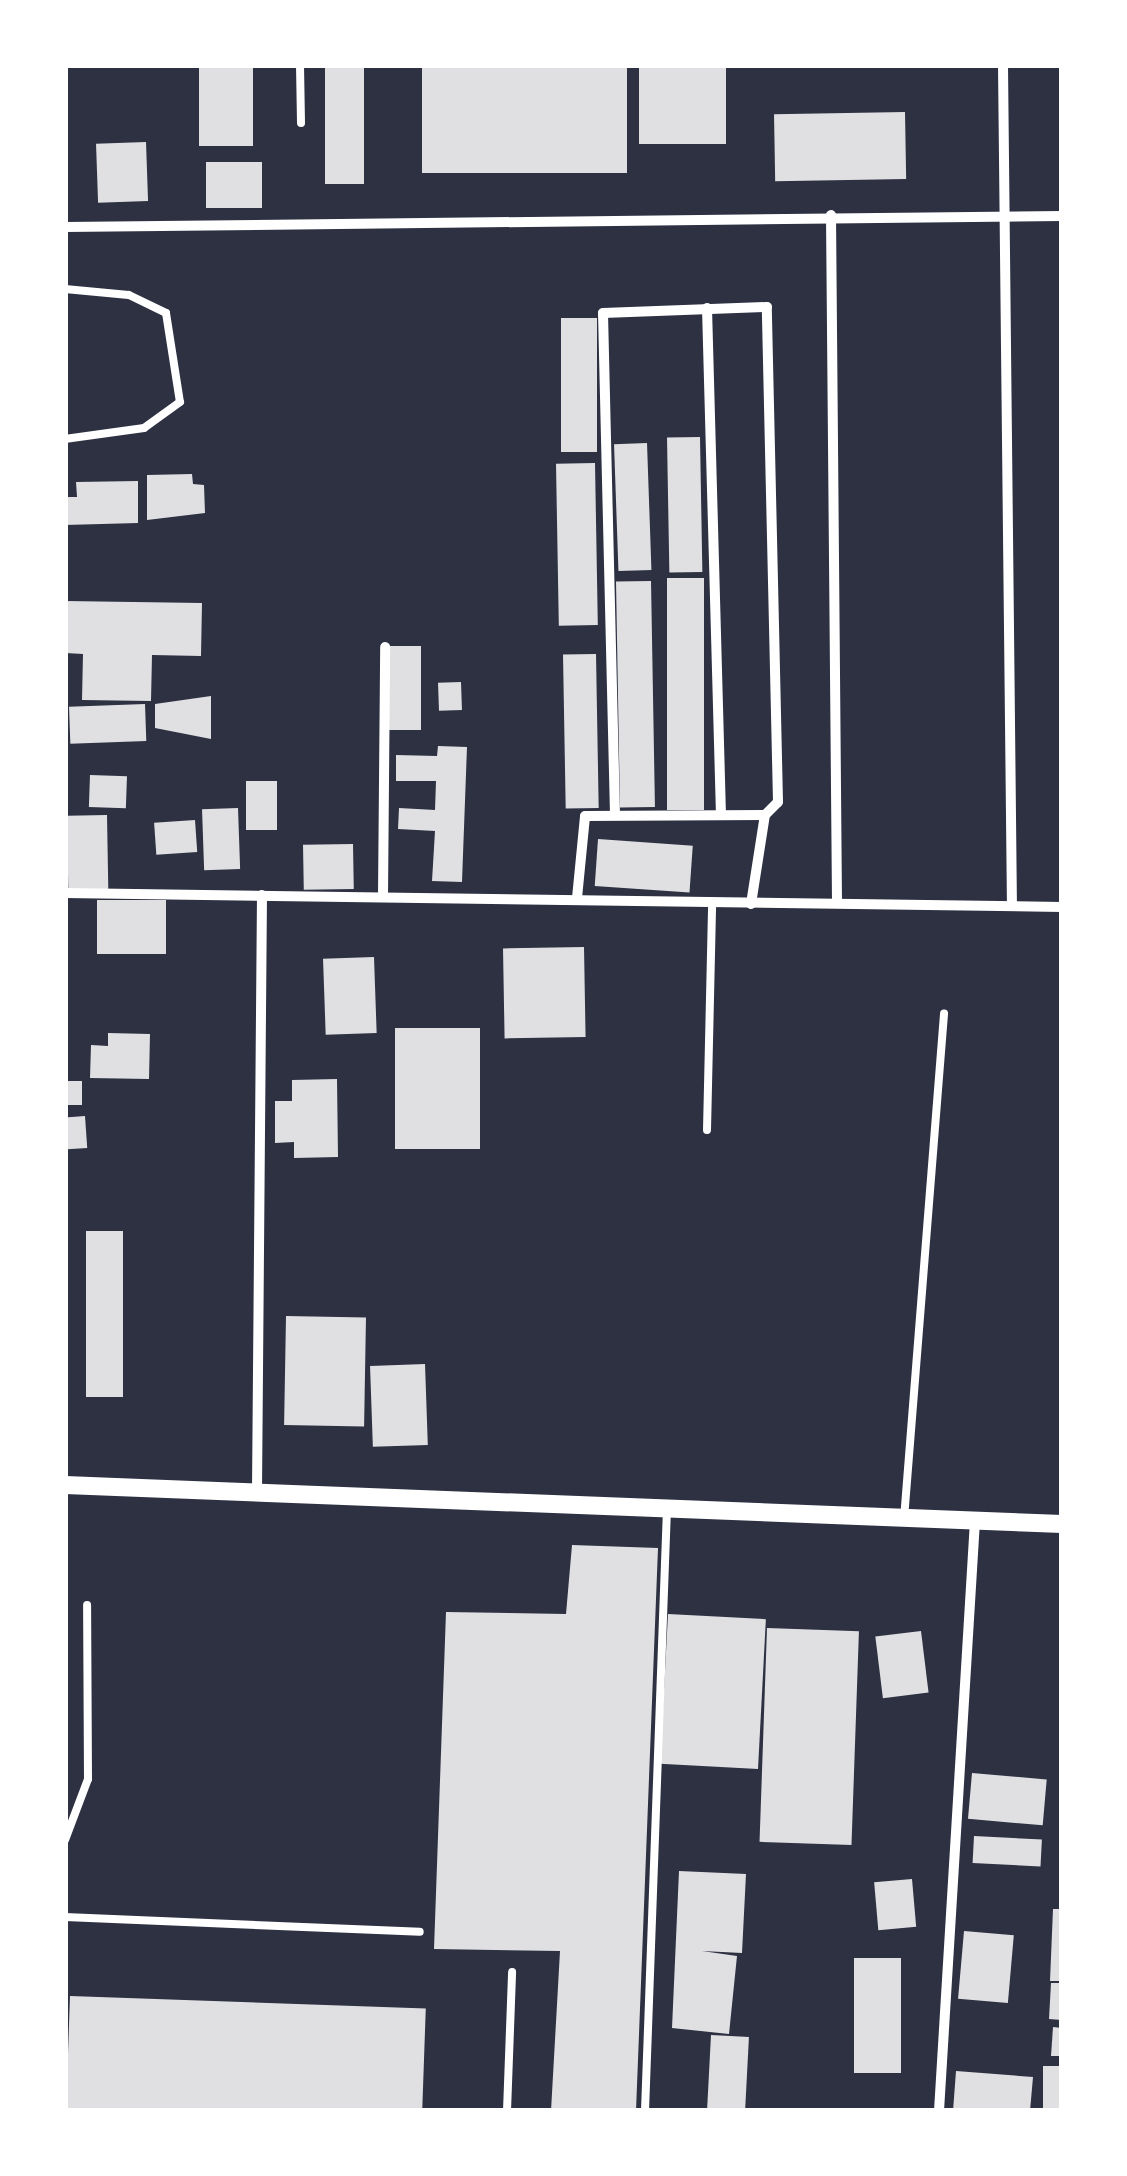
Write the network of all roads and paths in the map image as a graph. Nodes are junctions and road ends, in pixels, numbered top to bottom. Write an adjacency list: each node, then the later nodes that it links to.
1 (300, 65): 3 (lane)
2 (1004, 65): 6 (street)
3 (301, 123)
4 (832, 215): 6 (street); 7 (street); 19 (street)
5 (1062, 216): 6 (street)
6 (1007, 218): 22 (street)
7 (65, 227)
8 (65, 289): 10 (lane)
9 (708, 308): 12 (street); 13 (street); 14 (street)
10 (65, 439)
11 (385, 647): 17 (street)
12 (615, 813): 13 (street); 18 (street)
13 (721, 814): 14 (street)
14 (765, 815): 21 (street)
15 (65, 893): 16 (street)
16 (262, 895): 17 (street); 27 (street)
17 (383, 896): 18 (street)
18 (577, 898): 20 (street)
19 (838, 902): 21 (street); 22 (street)
20 (712, 903): 21 (street); 25 (lane)
21 (752, 904)
22 (1012, 906): 23 (street)
23 (1062, 908)
24 (944, 1014): 29 (lane)
25 (707, 1130)
26 (65, 1485): 27 (street)
27 (256, 1490): 28 (street)
28 (667, 1508): 29 (street); 38 (lane)
29 (904, 1519): 30 (street)
30 (975, 1521): 31 (street); 39 (street)
31 (1062, 1524)
32 (87, 1605): 33 (lane)
33 (65, 1840)
34 (65, 1917): 35 (lane)
35 (420, 1932)
36 (512, 1972): 37 (lane)
37 (506, 2111)
38 (644, 2111)
39 (939, 2111)

